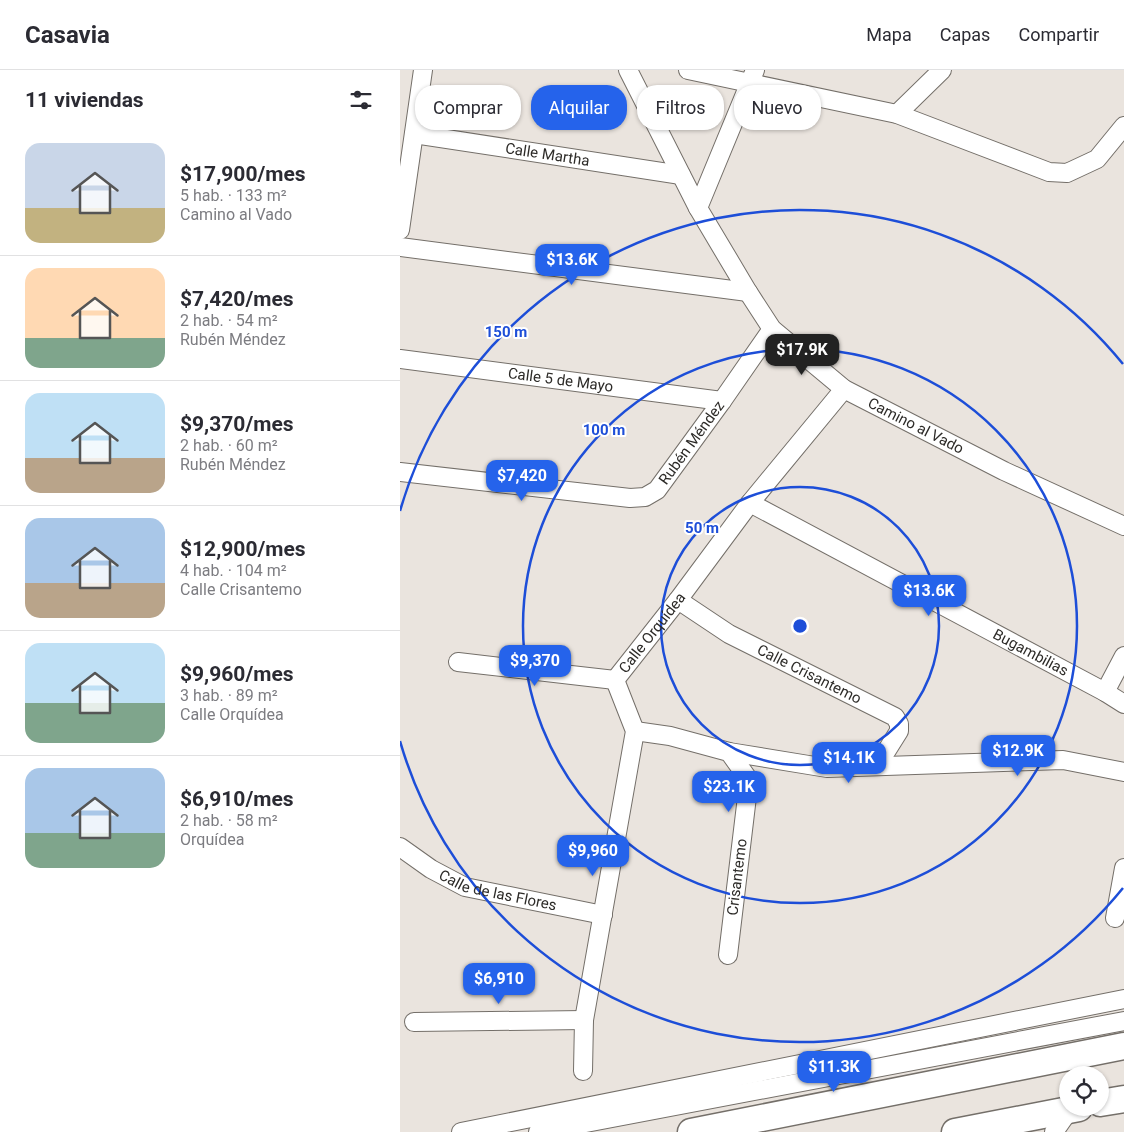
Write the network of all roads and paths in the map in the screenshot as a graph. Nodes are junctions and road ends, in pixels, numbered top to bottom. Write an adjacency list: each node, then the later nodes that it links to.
1 (423, 70): 8 (street)
2 (628, 70): 9 (street, Camino al Vado)
3 (688, 70): 5 (street)
4 (942, 70): 6 (street)
5 (752, 77): 6 (street); 10 (street)
6 (897, 114): 7 (street)
7 (1124, 126)
8 (414, 134): 9 (street, Calle Martha); 11 (street)
9 (681, 175): 10 (street, Camino al Vado)
10 (698, 208): 13 (street, Camino al Vado)
11 (400, 230)
12 (400, 247): 13 (street)
13 (748, 292): 14 (street, Camino al Vado)
14 (772, 329): 16 (street, Camino al Vado); 17 (street, Rubén Méndez)
15 (400, 359): 17 (street, Calle 5 de Mayo)
16 (844, 389): 19 (street, Calle Orquídea); 20 (street, Camino al Vado)
17 (722, 401): 18 (street, Rubén Méndez)
18 (400, 472)
19 (750, 504): 21 (street, Calle Orquídea); 25 (street, Bugambilias)
20 (1124, 526)
21 (678, 600): 24 (street, Calle Orquídea); 29 (street, Calle Crisantemo)
22 (1124, 656): 25 (street)
23 (458, 662): 24 (street)
24 (615, 680): 27 (street, Calle Orquídea)
25 (1105, 692): 26 (street, Bugambilias)
26 (1124, 704)
27 (635, 731): 28 (street); 33 (street)
28 (730, 752): 29 (street); 35 (street, Crisantemo)
29 (877, 766): 30 (street)
30 (1124, 772)
31 (400, 847): 33 (street, Calle de las Flores)
32 (1124, 868): 34 (street)
33 (603, 915): 37 (street)
34 (1114, 918)
35 (728, 955)
36 (1124, 999): 46 (street)
37 (584, 1020): 39 (street); 41 (street)
38 (1124, 1021): 47 (street)
39 (414, 1022)
40 (1124, 1046): 48 (highway)
41 (583, 1071)
42 (1124, 1099): 43 (highway)
43 (1109, 1102)
44 (1059, 1111): 49 (highway)
45 (1068, 1116): 50 (street)
46 (461, 1132)
47 (538, 1132)
48 (691, 1132)
49 (955, 1132)
50 (1054, 1132)

